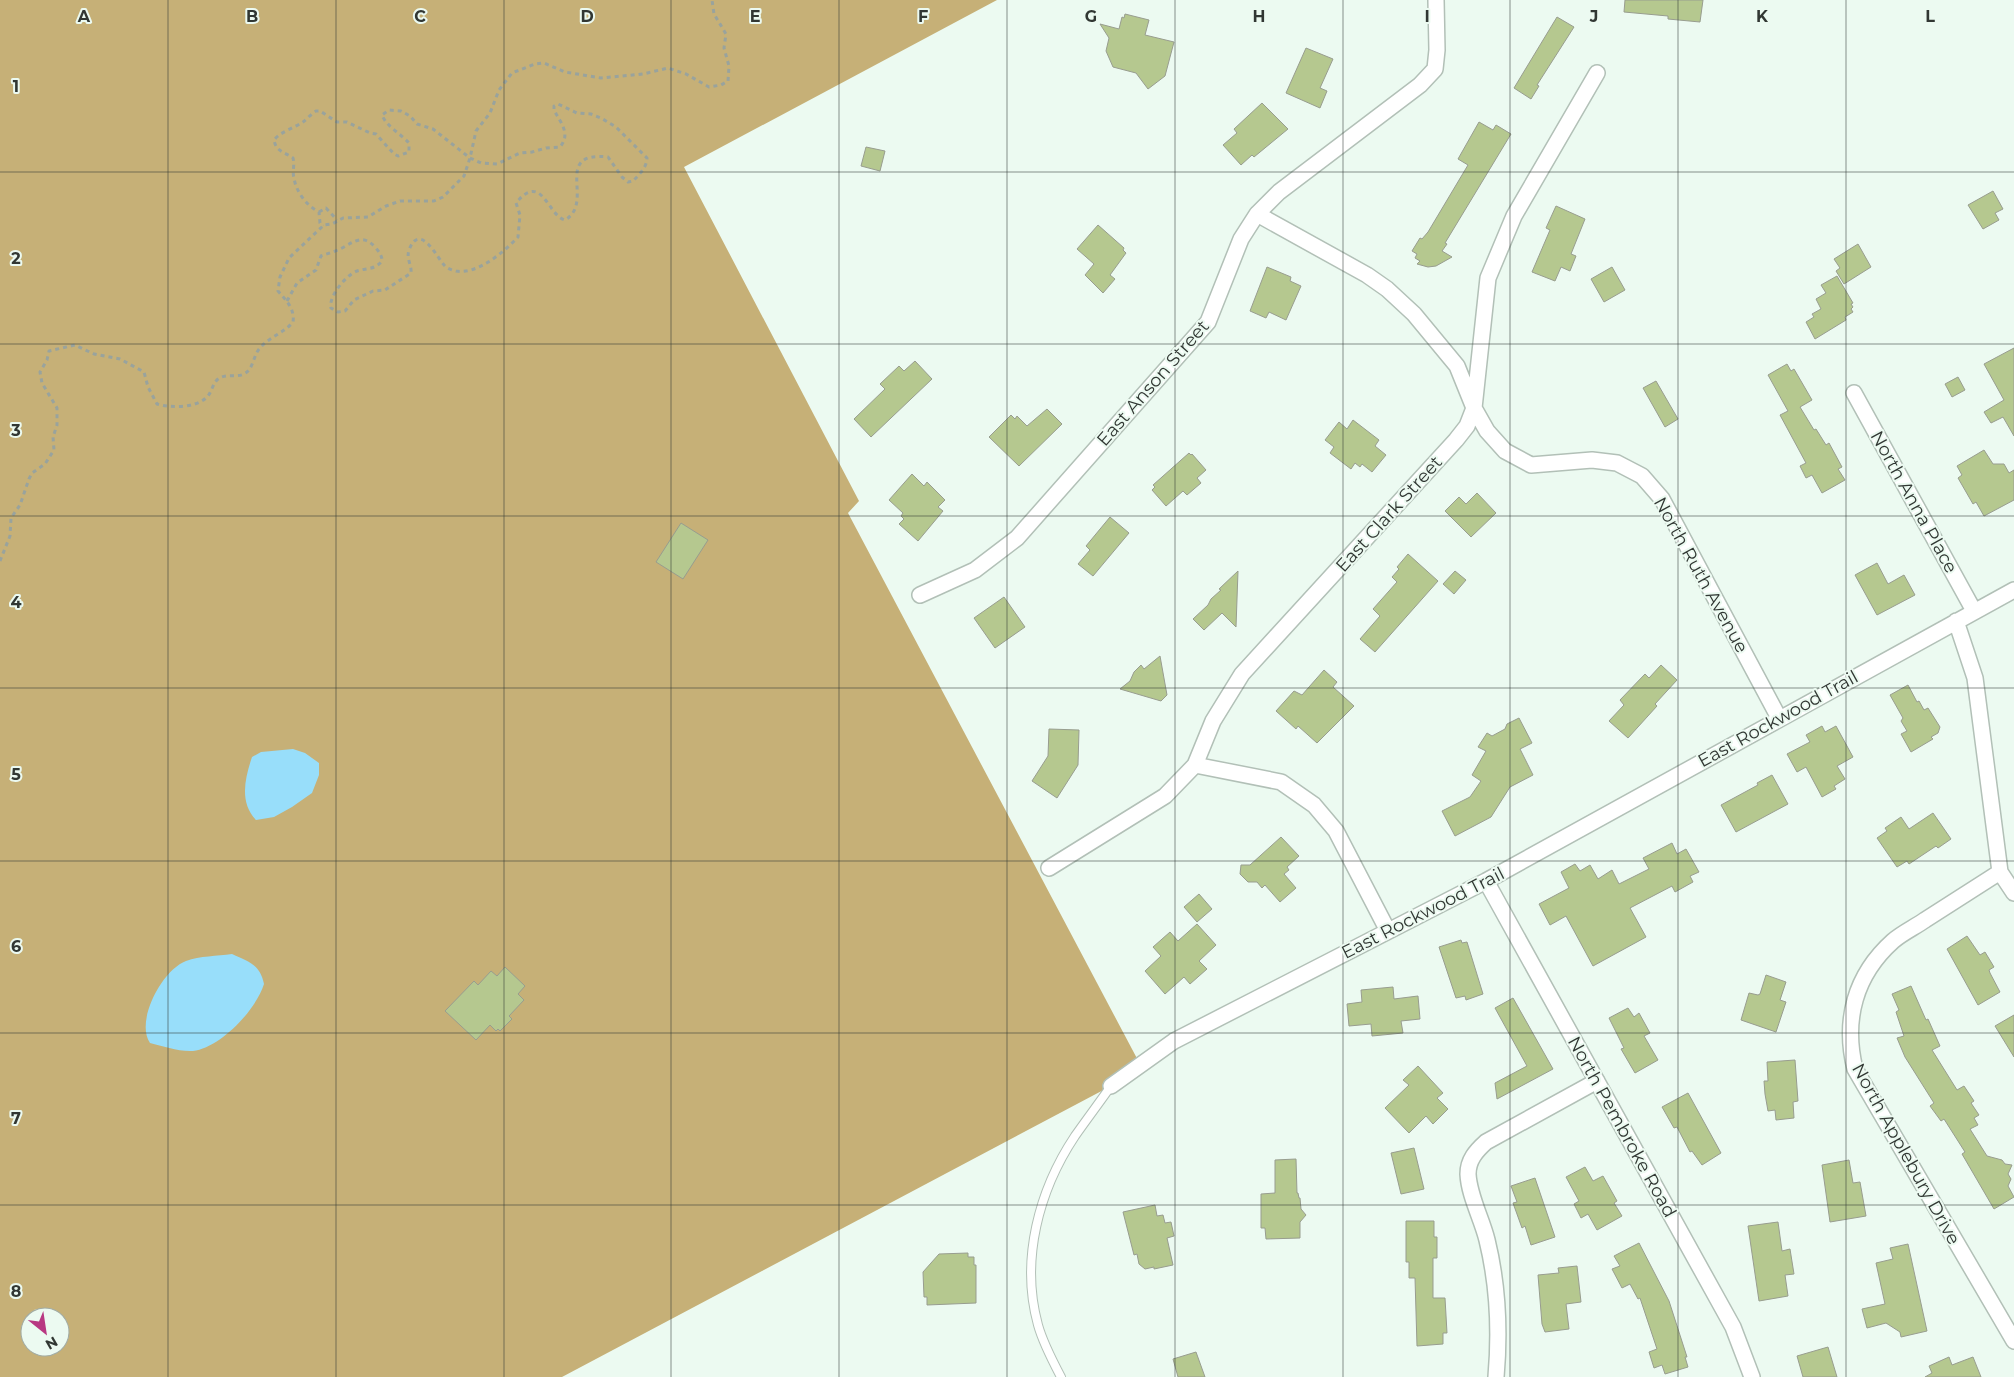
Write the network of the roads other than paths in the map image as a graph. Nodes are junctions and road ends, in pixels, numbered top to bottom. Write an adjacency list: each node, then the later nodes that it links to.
1 (1436, 0): 3 (street, East Anson Street)
2 (1597, 73): 5 (street, East Clark Street)
3 (1257, 214): 5 (street, North Ruth Avenue); 7 (street, East Anson Street)
4 (1854, 394): 8 (street, North Anna Place)
5 (1474, 408): 10 (street, North Ruth Avenue); 11 (street, East Clark Street)
6 (2014, 590): 8 (street, East Rockwood Trail)
7 (920, 595)
8 (1974, 612): 9 (street, East Rockwood Trail)
9 (1956, 621): 10 (street, East Rockwood Trail); 13 (street)
10 (1779, 718): 14 (street, East Rockwood Trail)
11 (1194, 765): 12 (street, East Clark Street); 16 (street)
12 (1049, 868)
13 (2000, 872): 15 (street); 19 (street, North Applebury Drive)
14 (1486, 881): 16 (street, East Rockwood Trail); 17 (street, North Pembroke Road)
15 (2014, 893)
16 (1388, 931): 18 (street, East Rockwood Trail)
17 (1596, 1081): 21 (street); 22 (street, North Pembroke Road)
18 (1111, 1086): 20 (lane, East Rockwood Trail)
19 (2014, 1341)
20 (1061, 1377)
21 (1496, 1377)
22 (1752, 1377)

